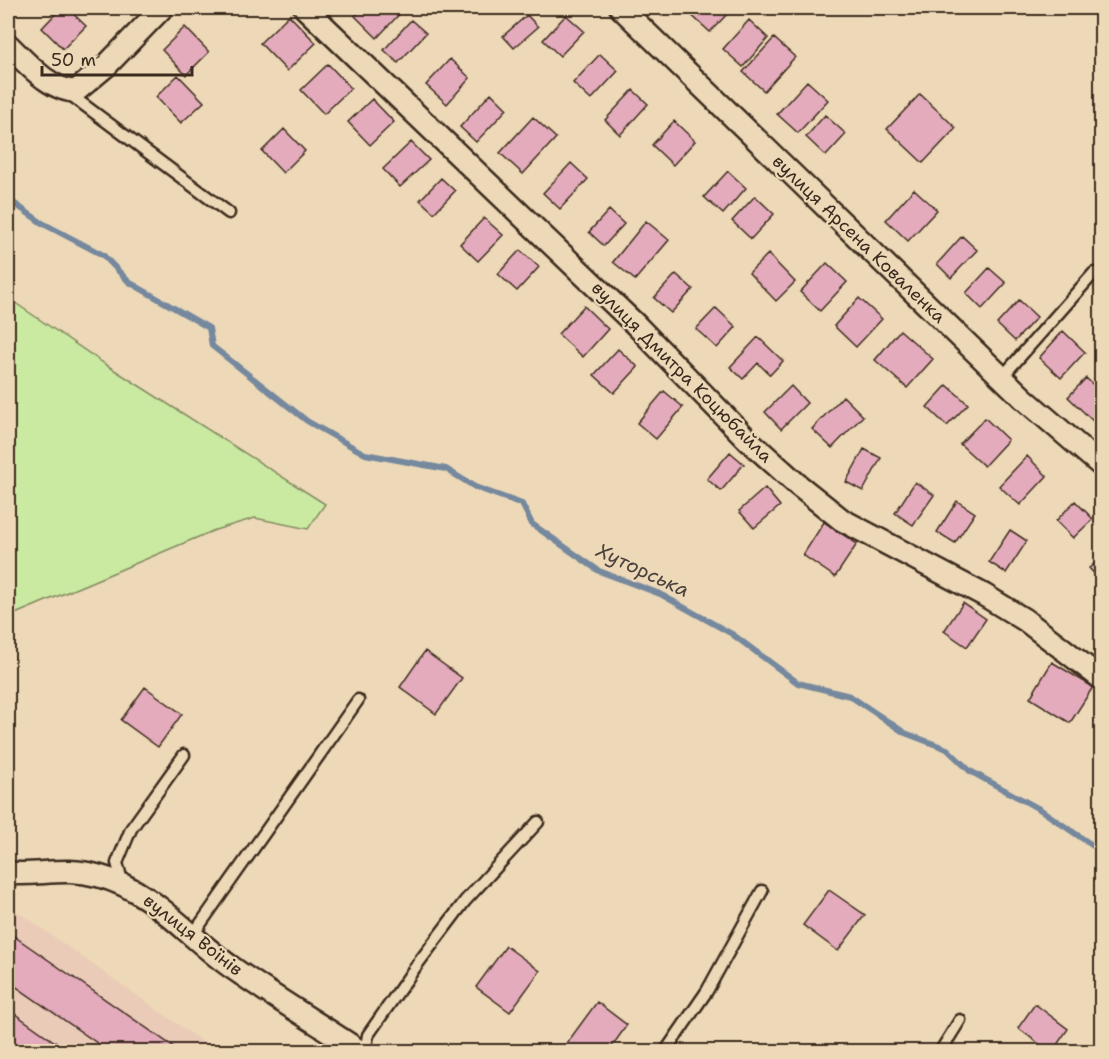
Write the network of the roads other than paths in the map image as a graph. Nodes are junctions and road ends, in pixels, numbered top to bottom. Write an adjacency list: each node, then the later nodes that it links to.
1 (162, 8): 5 (street)
2 (305, 8): 10 (street, вулиця Дмитра Коцюбайла)
3 (621, 8): 8 (street, вулиця Арсена Коваленка)
4 (8, 45): 5 (street)
5 (63, 90): 6 (lane)
6 (229, 213)
7 (1094, 273): 8 (lane)
8 (1002, 377): 9 (street, вулиця Арсена Коваленка)
9 (1101, 466)
10 (1101, 680)
11 (358, 700): 17 (lane)
12 (184, 755): 15 (lane)
13 (538, 822): 19 (lane)
14 (8, 873): 15 (street, вулиця Воїнів)
15 (123, 885): 17 (street, вулиця Воїнів)
16 (762, 891): 20 (lane)
17 (192, 936): 19 (street, вулиця Воїнів)
18 (960, 1020): 21 (lane)
19 (363, 1052)
20 (665, 1052)
21 (940, 1052)

